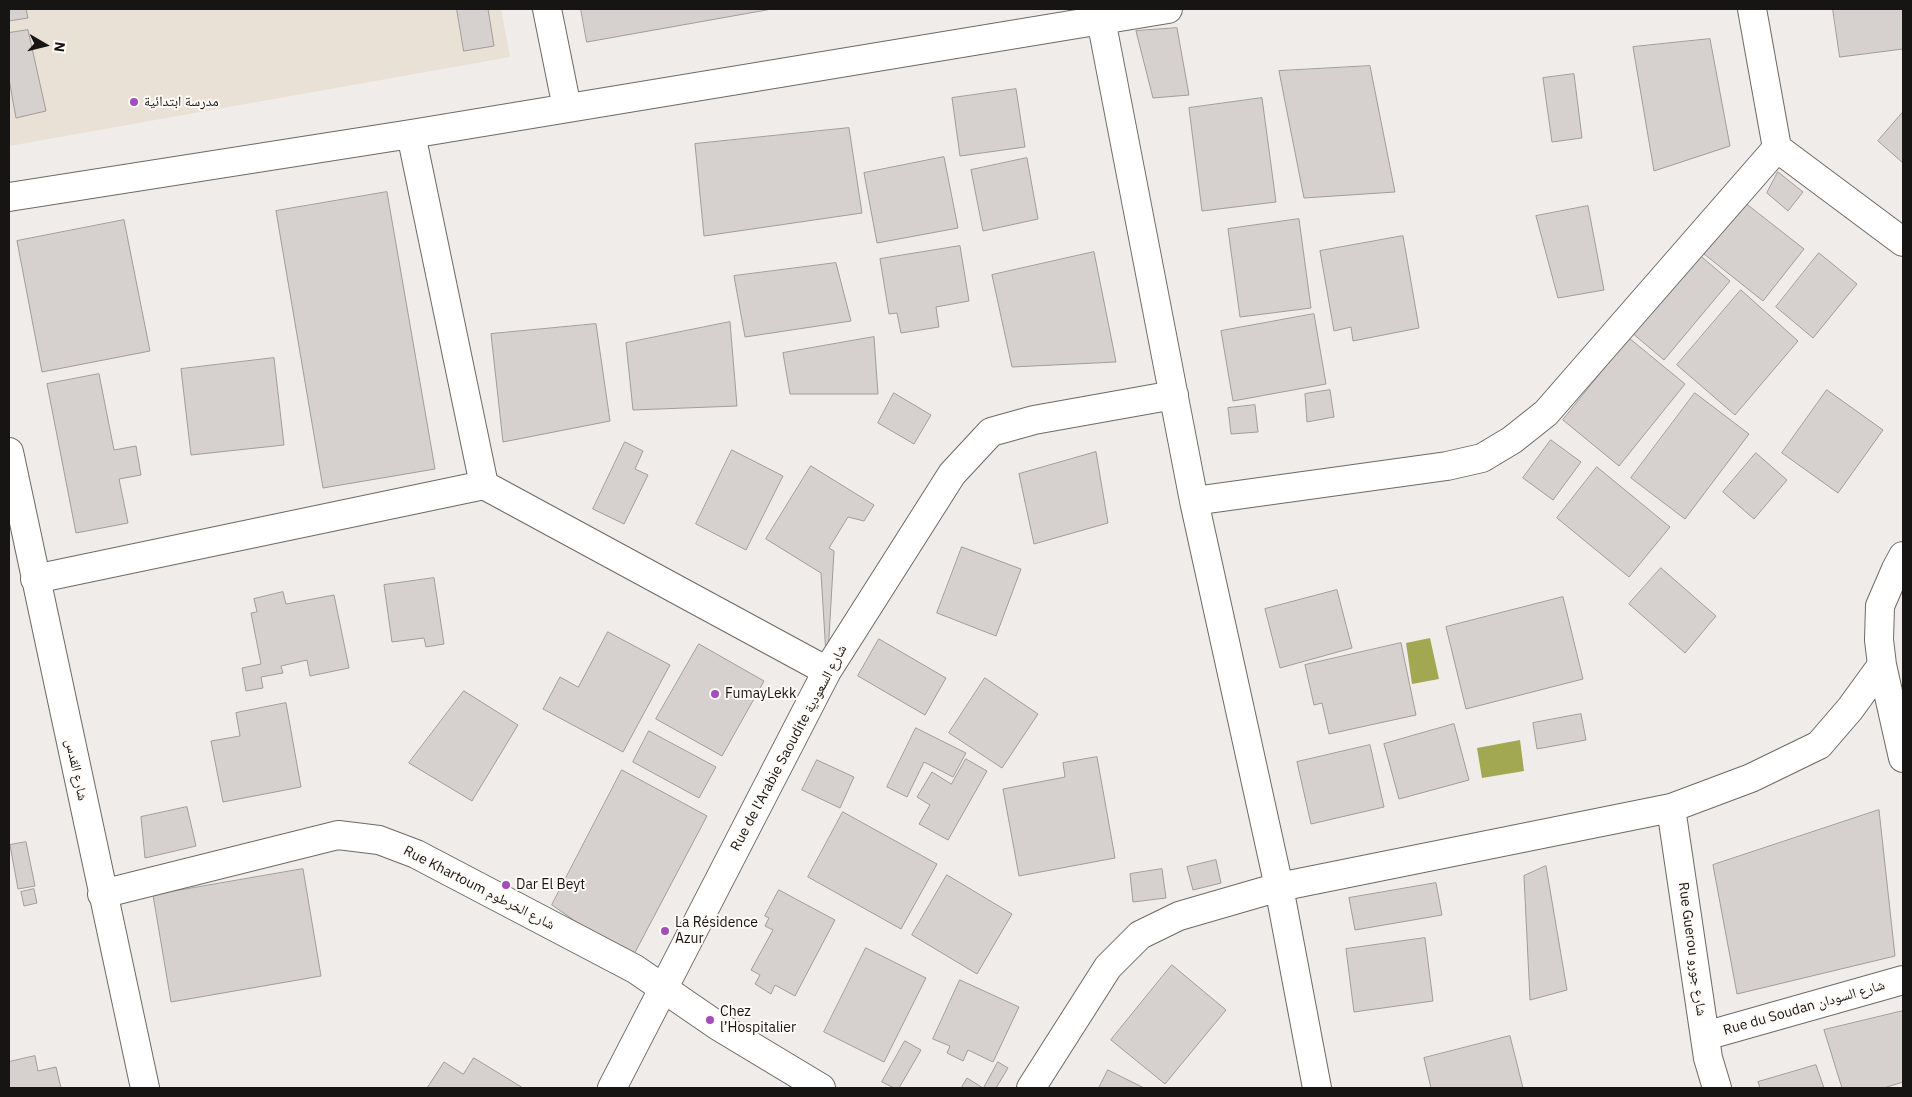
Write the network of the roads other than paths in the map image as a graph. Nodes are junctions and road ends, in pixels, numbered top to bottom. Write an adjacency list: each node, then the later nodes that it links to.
1 (547, 9): 5 (street)
2 (1168, 9): 4 (street)
3 (1752, 9): 7 (street)
4 (1100, 14): 5 (street); 10 (street)
5 (567, 108): 6 (street)
6 (411, 134): 8 (street); 12 (street)
7 (1777, 148): 9 (street); 13 (street)
8 (9, 197)
9 (1903, 242)
10 (1174, 395): 13 (street); 17 (street, Rue de l'Arabie Saoudite شارع السعودية)
11 (9, 452): 15 (street, شارع القدس)
12 (484, 485): 15 (street); 17 (street)
13 (1194, 501): 20 (street)
14 (1903, 556): 16 (street)
15 (35, 578): 21 (street, شارع القدس)
16 (1882, 665): 18 (street); 19 (street)
17 (827, 671): 23 (street, Rue de l'Arabie Saoudite شارع السعودية)
18 (1903, 758)
19 (1671, 808): 20 (street); 24 (street, Rue Guerou شارع جورو)
20 (1279, 887): 28 (street); 29 (street)
21 (102, 894): 23 (street, Rue Khartoum شارع الخرطوم); 25 (street, شارع القدس)
22 (1903, 980): 24 (street, Rue du Soudan شارع السودان)
23 (663, 989): 26 (street, Rue de l'Arabie Saoudite شارع السعودية); 27 (street, Rue Khartoum شارع الخرطوم)
24 (1705, 1036): 30 (street, Rue Guerou شارع جورو)
25 (145, 1088)
26 (612, 1088)
27 (821, 1088)
28 (1031, 1088)
29 (1317, 1088)
30 (1717, 1088)

